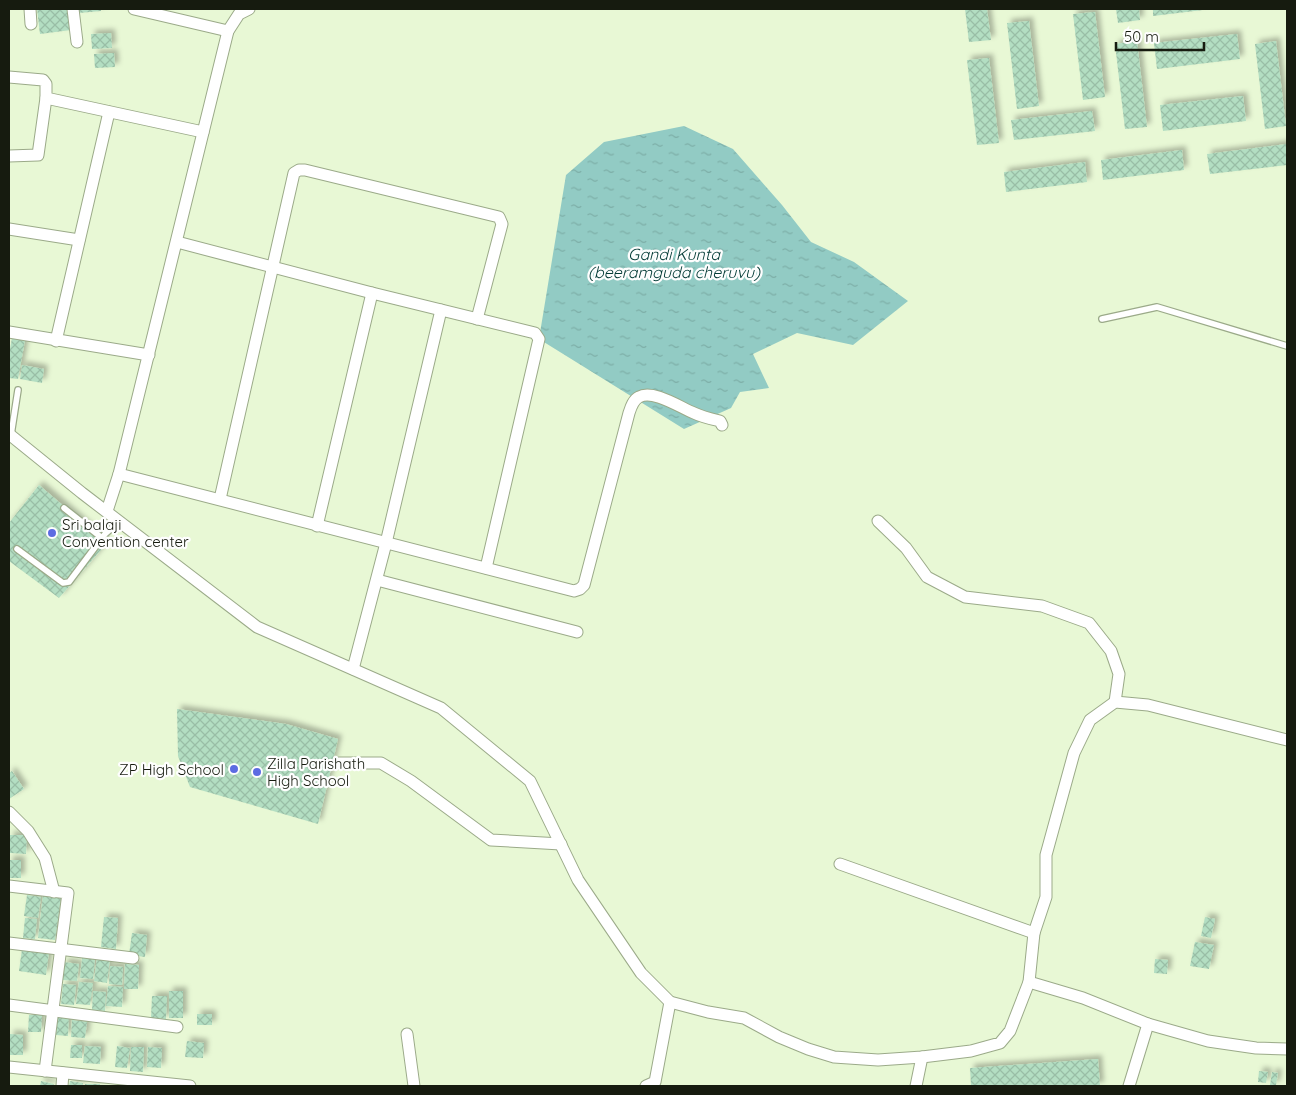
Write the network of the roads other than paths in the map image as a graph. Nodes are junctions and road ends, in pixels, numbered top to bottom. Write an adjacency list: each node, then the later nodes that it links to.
1 (30, 9): 5 (street)
2 (74, 9): 7 (street)
3 (134, 9): 6 (street)
4 (249, 9): 6 (street)
5 (31, 24)
6 (228, 31): 11 (street)
7 (77, 42)
8 (9, 78): 9 (street)
9 (46, 98): 10 (street); 12 (street)
10 (109, 112): 11 (street); 14 (street)
11 (203, 132): 15 (street)
12 (9, 156)
13 (9, 229): 14 (street)
14 (79, 240): 22 (street)
15 (177, 242): 16 (street); 24 (street)
16 (273, 267): 17 (street); 20 (street); 29 (street)
17 (372, 294): 18 (street); 34 (street)
18 (441, 310): 20 (street); 36 (street)
19 (1102, 318): 23 (lane)
20 (477, 319): 38 (street)
21 (9, 332): 22 (street)
22 (56, 340): 24 (street)
23 (1287, 346)
24 (149, 355): 28 (street)
25 (18, 390): 27 (lane)
26 (722, 426): 38 (street)
27 (10, 435): 31 (street)
28 (119, 474): 29 (street); 31 (street)
29 (220, 499): 34 (street)
30 (64, 508): 35 (lane)
31 (107, 511): 32 (street)
32 (120, 521): 35 (lane); 41 (street)
33 (878, 522): 42 (street)
34 (317, 526): 36 (street)
35 (102, 538): 37 (lane)
36 (386, 543): 38 (street); 39 (street)
37 (17, 549)
38 (486, 568)
39 (377, 580): 40 (street); 41 (street)
40 (577, 632)
41 (353, 669): 46 (street)
42 (1115, 702): 43 (street); 50 (street)
43 (1287, 740)
44 (339, 763): 46 (street)
45 (9, 812): 49 (street)
46 (561, 844): 55 (street)
47 (840, 864): 50 (street)
48 (9, 886): 49 (street)
49 (54, 892): 52 (street)
50 (1034, 933): 54 (street)
51 (9, 943): 52 (street)
52 (61, 949): 53 (street); 57 (street)
53 (133, 958)
54 (1029, 982): 58 (street); 62 (street)
55 (670, 1002): 62 (street); 68 (street)
56 (9, 1005): 57 (street)
57 (53, 1010): 59 (street); 64 (street)
58 (1148, 1024): 61 (street); 73 (street)
59 (177, 1027)
60 (407, 1034): 71 (street)
61 (1287, 1049)
62 (922, 1057): 72 (street)
63 (9, 1067): 64 (street)
64 (46, 1071): 65 (street)
65 (63, 1073): 66 (street); 69 (street)
66 (105, 1082): 67 (street)
67 (149, 1084): 70 (street)
68 (653, 1085)
69 (62, 1086)
70 (190, 1086)
71 (414, 1086)
72 (916, 1086)
73 (1129, 1086)

